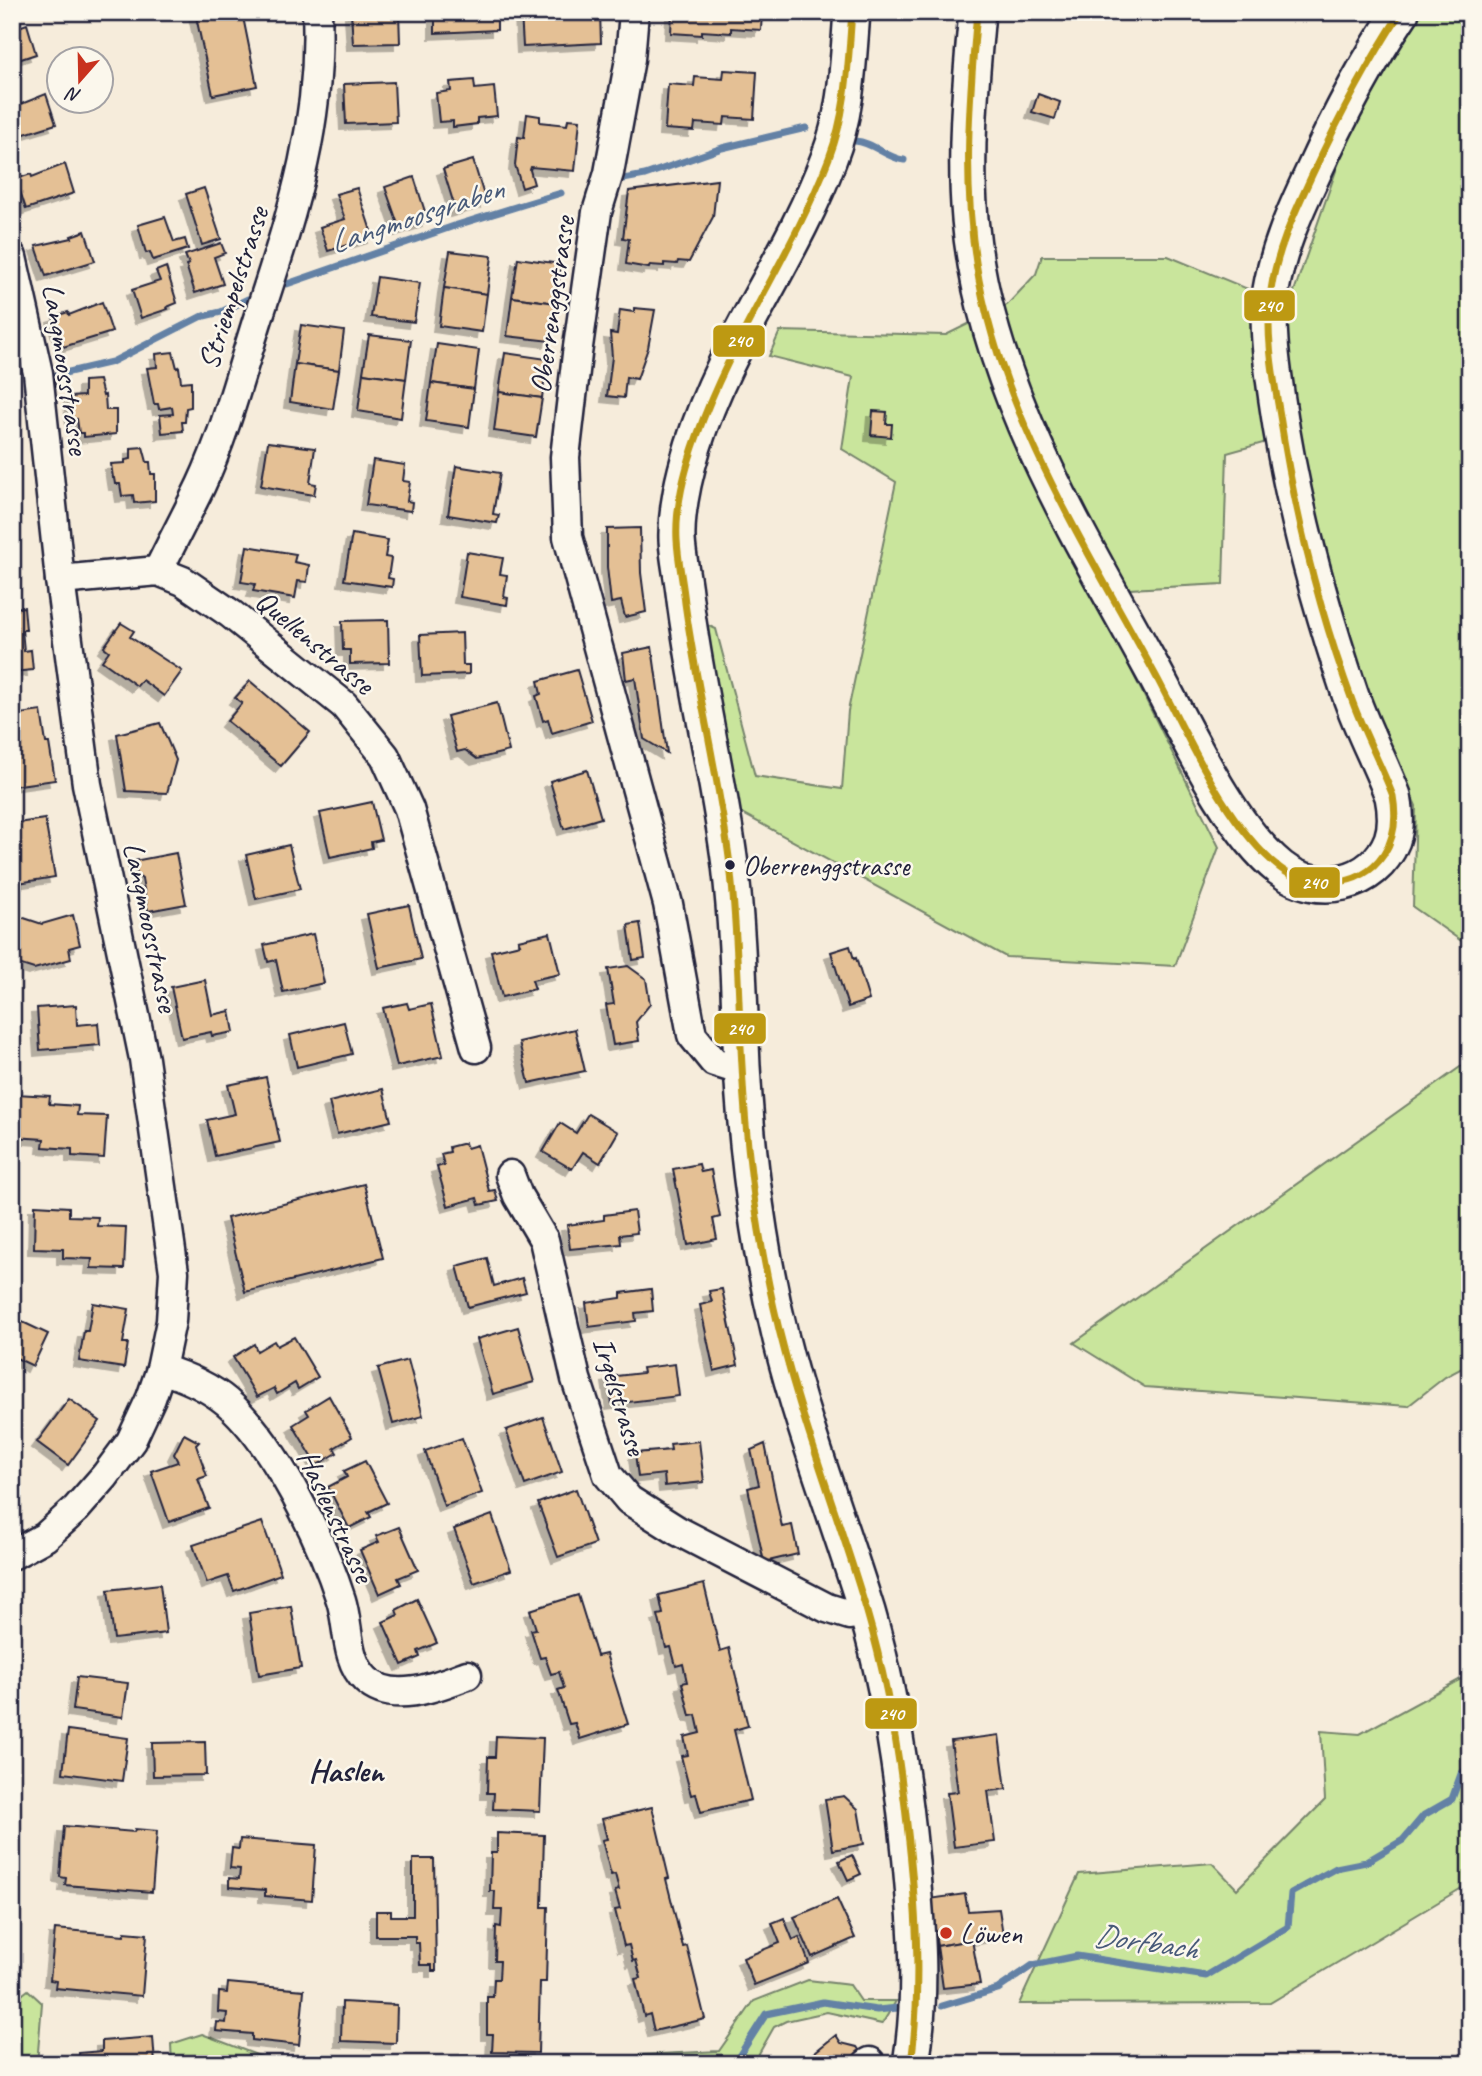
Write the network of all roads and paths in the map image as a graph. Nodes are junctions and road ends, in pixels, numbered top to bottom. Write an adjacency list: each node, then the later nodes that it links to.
1 (317, 12): 7 (street, Striempelstrasse)
2 (634, 12): 10 (street, Oberrenggstrasse)
3 (852, 12): 10 (main road)
4 (977, 12): 5 (main road)
5 (1401, 12)
6 (12, 257): 8 (street, Langmoosstrasse)
7 (158, 571): 8 (street, Quellenstrasse); 9 (street, Quellenstrasse)
8 (60, 580): 12 (street, Langmoosstrasse)
9 (476, 1048)
10 (742, 1066): 14 (main road)
11 (510, 1175): 14 (street, Irgelstrasse)
12 (161, 1369): 13 (street, Langmoosstrasse); 15 (street, Haslenstrasse)
13 (12, 1555)
14 (866, 1611): 16 (main road)
15 (467, 1675)
16 (911, 2064)

